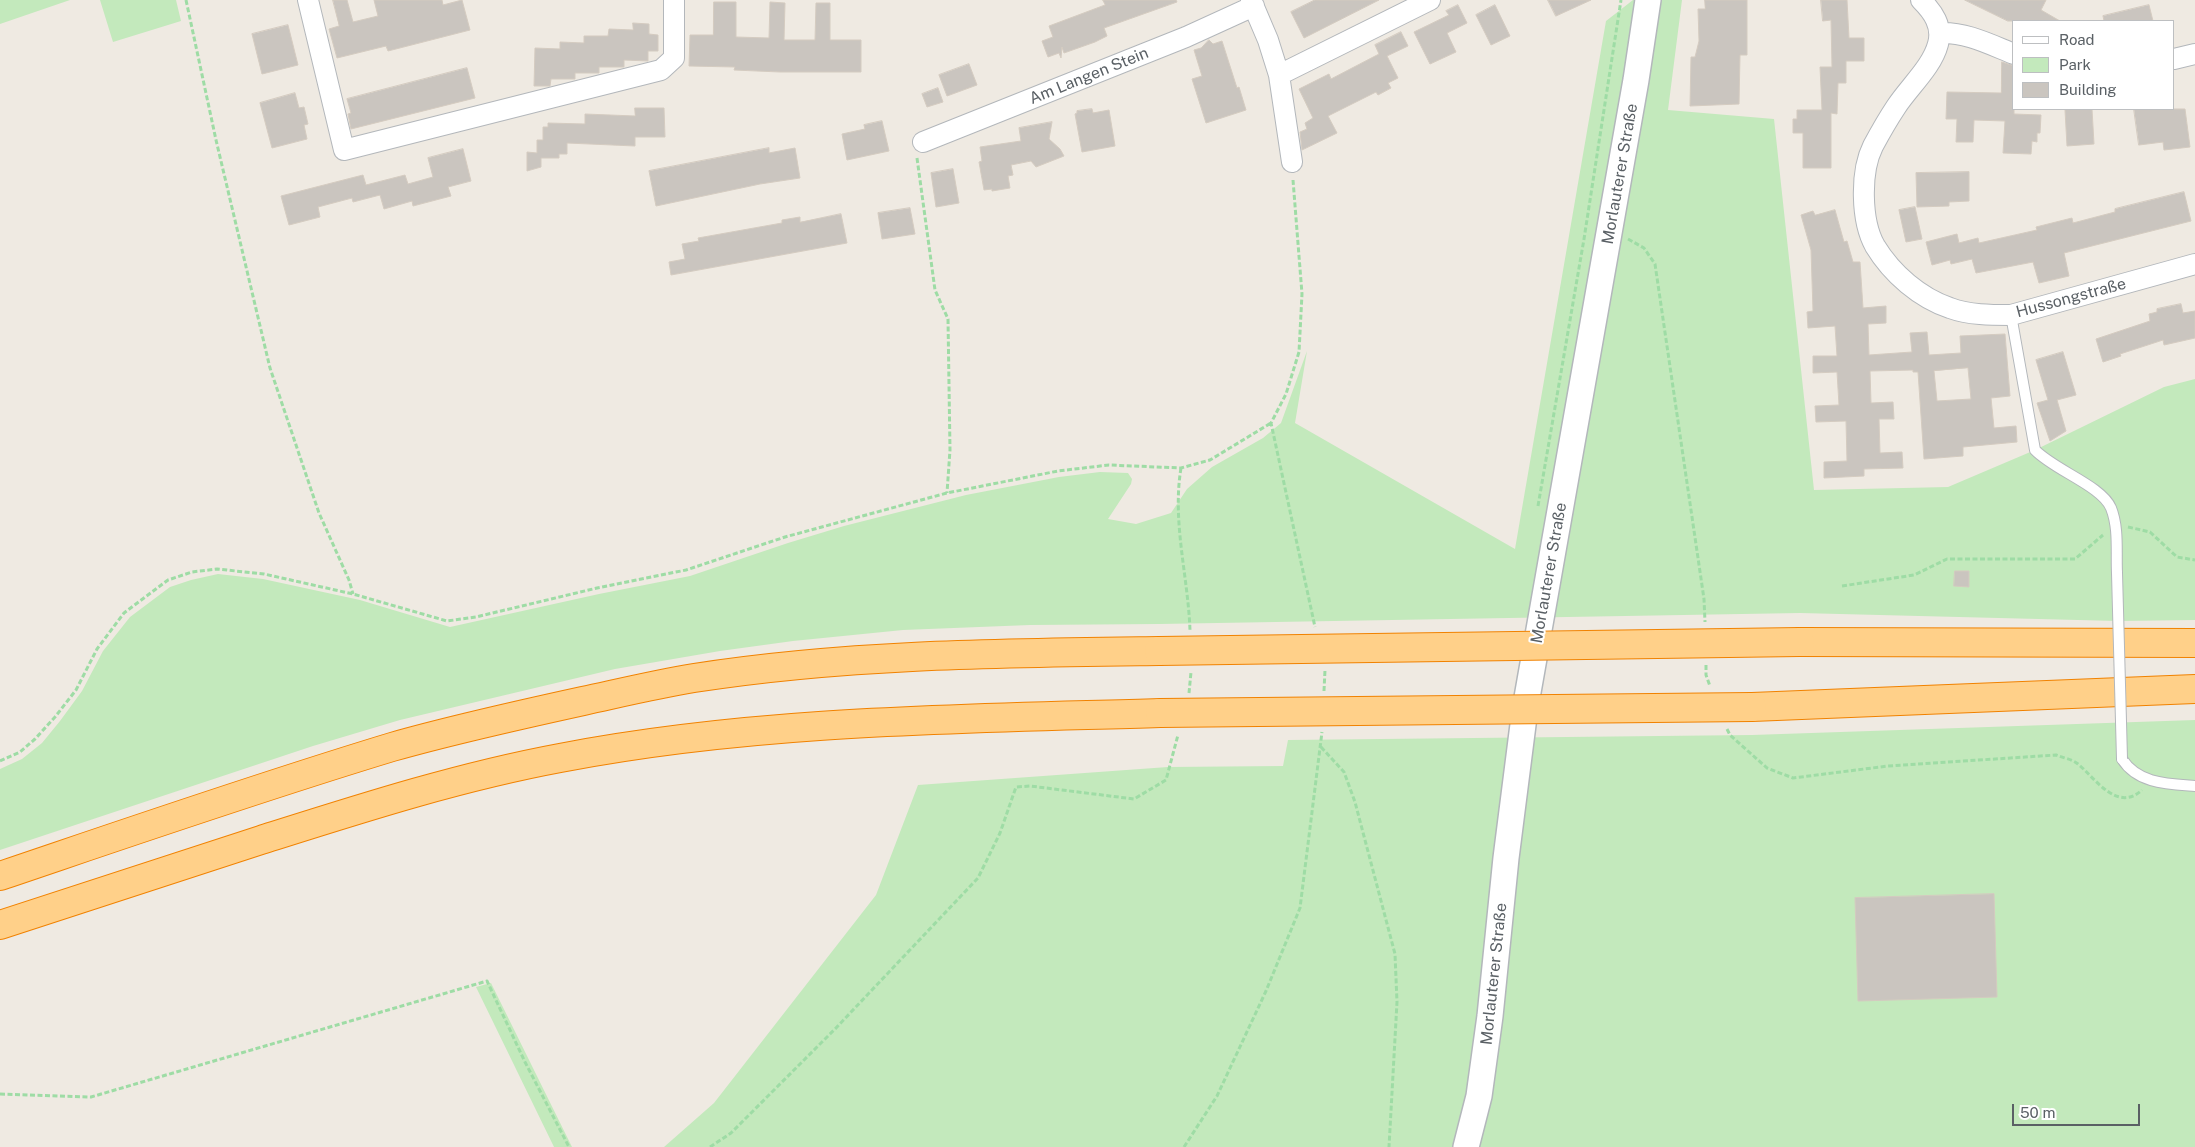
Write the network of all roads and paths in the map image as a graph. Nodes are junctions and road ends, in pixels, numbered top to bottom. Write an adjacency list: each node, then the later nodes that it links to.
1 (186, 0): 24 (path)
2 (308, 0): 3 (street)
3 (674, 0)
4 (1430, 0): 12 (street)
5 (1648, 0): 15 (street, Morlauterer Straße)
6 (1921, 0): 8 (street)
7 (1253, 3): 12 (street); 13 (street, Am Langen Stein)
8 (1940, 33): 9 (street); 17 (street, Hussongstraße)
9 (2012, 53)
10 (2195, 54): 11 (street)
11 (2175, 59)
12 (1279, 75): 14 (street)
13 (924, 142): 20 (path)
14 (1292, 162): 18 (path)
15 (1610, 230): 25 (path); 50 (street, Morlauterer Straße)
16 (2195, 264): 17 (street, Hussongstraße)
17 (2011, 315): 21 (lane)
18 (1271, 423): 19 (path); 26 (path)
19 (1181, 468): 20 (path); 27 (path)
20 (946, 493): 24 (path)
21 (2115, 525): 22 (path); 23 (path); 41 (lane, bridge)
22 (2195, 560)
23 (1842, 586)
24 (353, 594): 40 (path)
25 (1705, 627)
26 (1317, 635)
27 (1190, 636)
28 (2195, 643): 43 (highway, bridge)
29 (1705, 656): 33 (path)
30 (1191, 663): 34 (path)
31 (1323, 664): 35 (path)
32 (2195, 689): 36 (highway, bridge)
33 (1713, 692)
34 (1187, 699)
35 (1324, 701)
36 (1170, 720): 44 (highway); 47 (path)
37 (1726, 726): 41 (path)
38 (1322, 728): 39 (path)
39 (1321, 746): 48 (path); 49 (path)
40 (0, 761)
41 (2152, 781): 42 (lane)
42 (2195, 786)
43 (0, 876)
44 (0, 925)
45 (0, 1094): 46 (path)
46 (570, 1147)
47 (710, 1147)
48 (1184, 1147)
49 (1389, 1147)
50 (1466, 1147)

